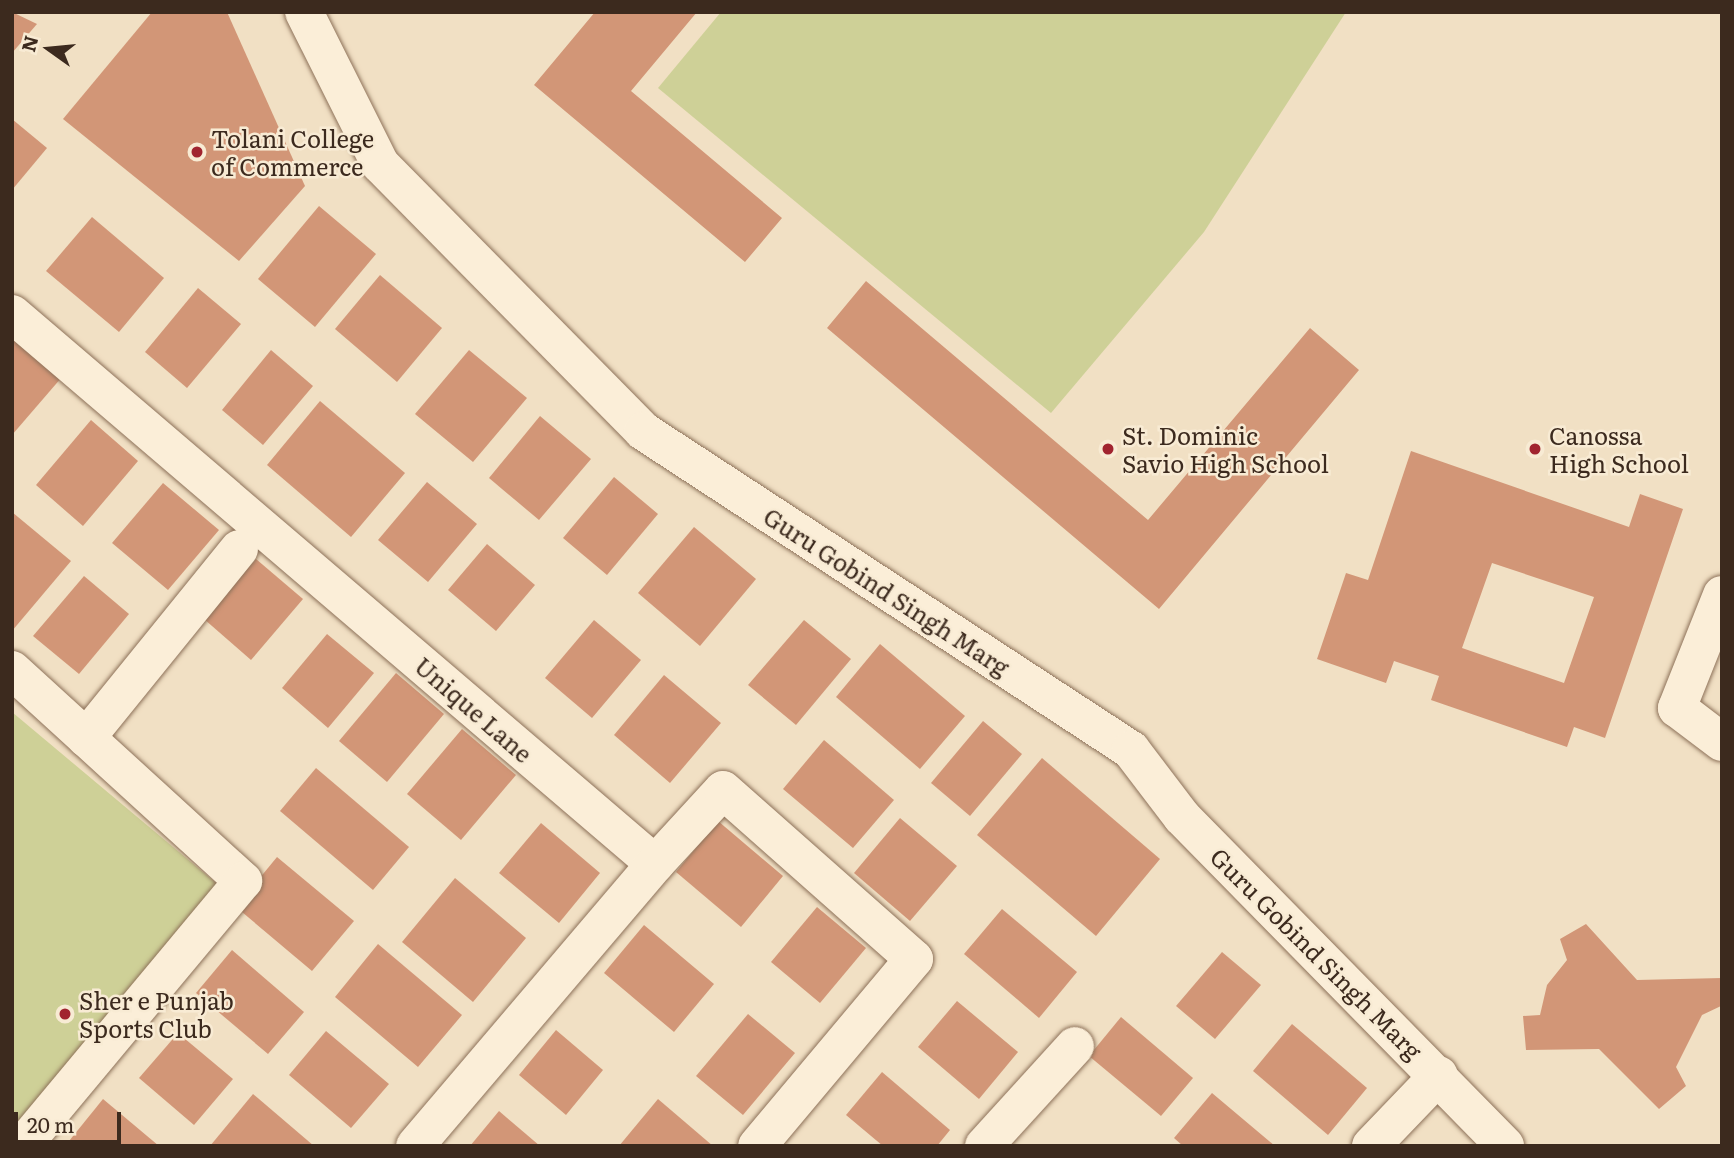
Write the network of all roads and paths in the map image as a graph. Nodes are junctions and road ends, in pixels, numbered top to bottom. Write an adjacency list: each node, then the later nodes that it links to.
1 (304, 12): 10 (street, Guru Gobind Singh Marg)
2 (12, 314): 8 (street, Unique Lane)
3 (239, 549): 6 (street)
4 (1722, 595): 7 (street)
5 (12, 670): 6 (street)
6 (86, 738): 11 (street)
7 (1722, 742)
8 (655, 864): 12 (street); 13 (street)
9 (1075, 1046): 14 (street)
10 (1439, 1075): 15 (street); 16 (street, Guru Gobind Singh Marg)
11 (22, 1146)
12 (415, 1146)
13 (757, 1146)
14 (984, 1146)
15 (1371, 1146)
16 (1505, 1146)

